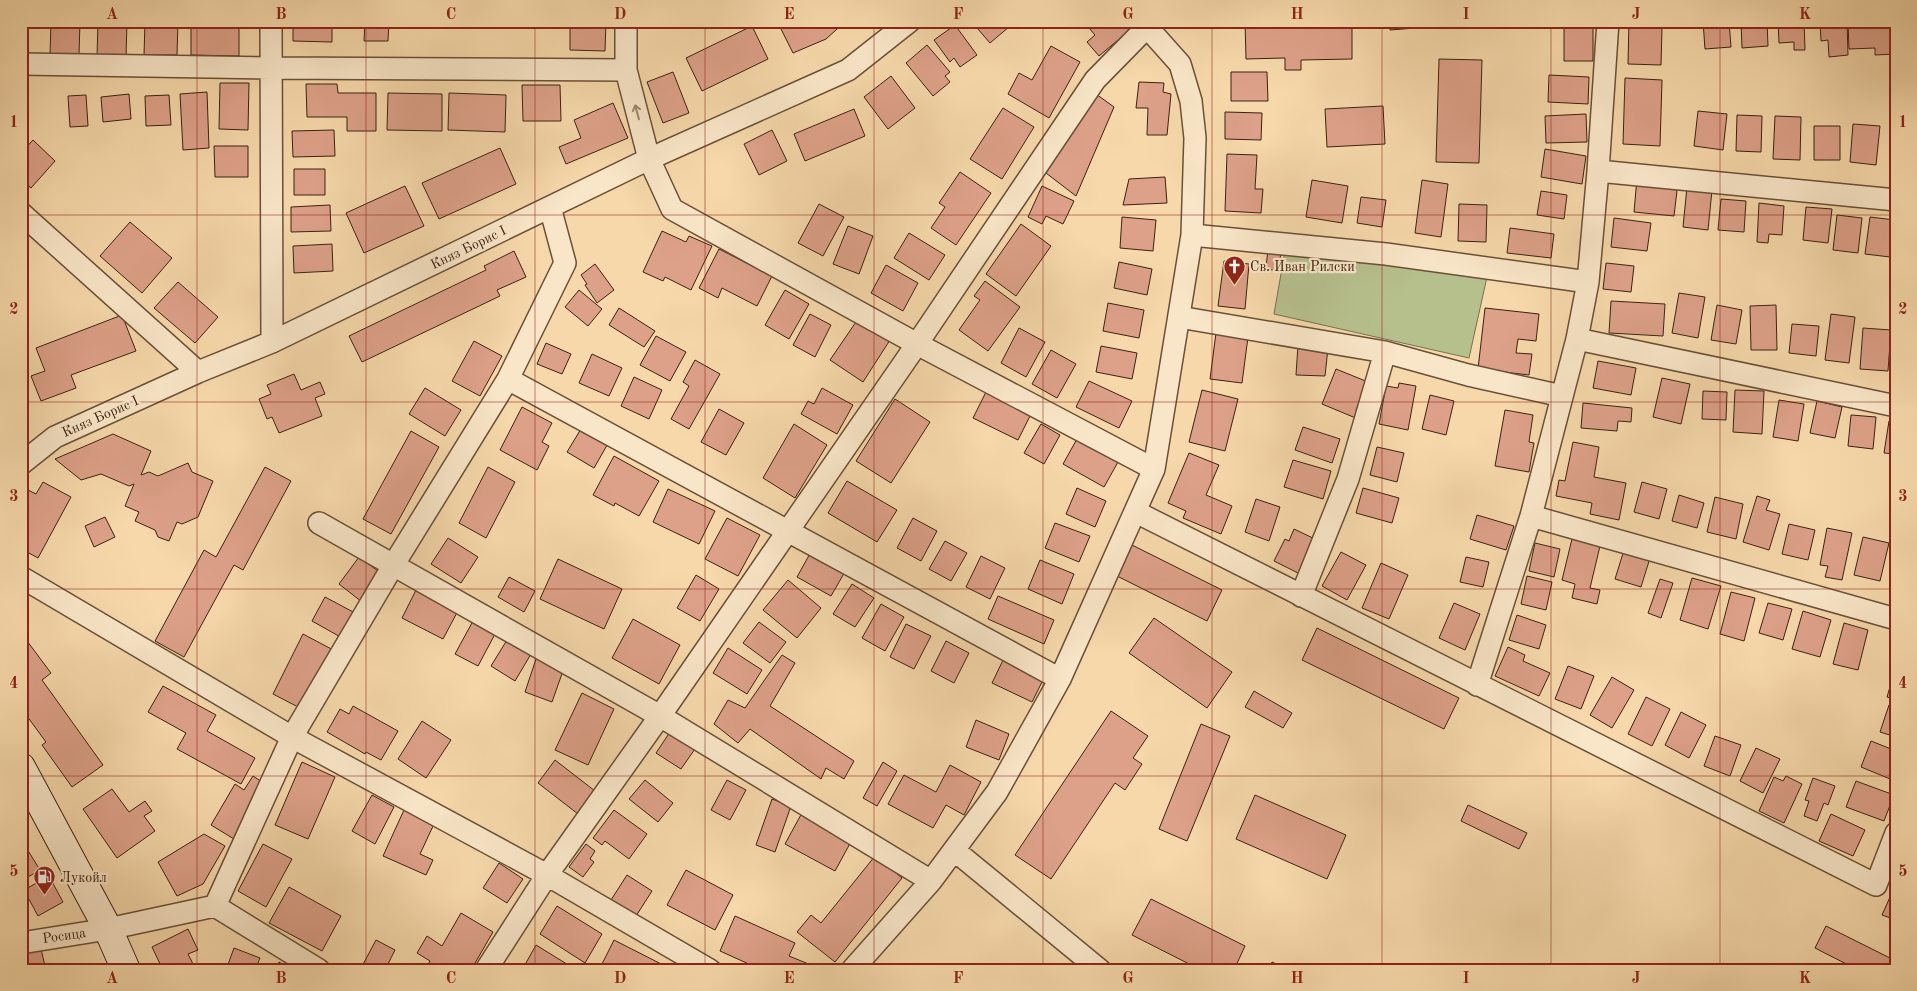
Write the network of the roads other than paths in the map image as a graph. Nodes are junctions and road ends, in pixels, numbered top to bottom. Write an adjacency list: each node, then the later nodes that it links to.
1 (271, 21): 7 (street)
2 (626, 21): 8 (street)
3 (910, 21): 9 (street, Княз Борис I)
4 (1608, 21): 10 (street)
5 (1145, 24): 14 (street); 19 (street)
6 (21, 64): 7 (street)
7 (271, 68): 8 (street); 18 (street)
8 (626, 70): 9 (street, one-way to 8)
9 (649, 159): 12 (street, Княз Борис I); 19 (street)
10 (1598, 171): 11 (street); 15 (street)
11 (1896, 200)
12 (550, 207): 18 (street, Княз Борис I); 22 (street)
13 (21, 213): 21 (street)
14 (1192, 235): 15 (street); 16 (street)
15 (1588, 282): 17 (street)
16 (1179, 317): 20 (street); 26 (street)
17 (1577, 339): 23 (street); 24 (street)
18 (272, 342): 21 (street, Княз Борис I)
19 (917, 344): 26 (street); 30 (street)
20 (1385, 352): 23 (street); 33 (street)
21 (198, 372): 25 (street, Княз Борис I)
22 (508, 379): 30 (street); 31 (street)
23 (1562, 396): 28 (street)
24 (1896, 406)
25 (21, 464)
26 (1154, 469): 27 (street)
27 (1136, 512): 33 (street); 35 (street)
28 (1531, 516): 34 (street); 36 (street)
29 (319, 523): 31 (street)
30 (788, 530): 35 (street); 37 (street)
31 (394, 564): 37 (street); 38 (street)
32 (21, 577): 38 (street)
33 (1301, 596): 36 (street)
34 (1896, 618)
35 (1060, 679): 41 (street)
36 (1477, 685): 40 (street)
37 (660, 716): 42 (street); 43 (street)
38 (292, 737): 42 (street); 44 (street)
39 (21, 767): 45 (street)
40 (1896, 833)
41 (954, 850): 43 (street); 52 (street)
42 (547, 875): 49 (street); 50 (street)
43 (931, 881): 51 (street)
44 (215, 906): 45 (street, Росица); 48 (street)
45 (108, 929): 46 (street, Росица); 47 (street)
46 (29, 941)
47 (126, 970)
48 (319, 970)
49 (486, 970)
50 (710, 970)
51 (852, 970)
52 (1100, 970)

